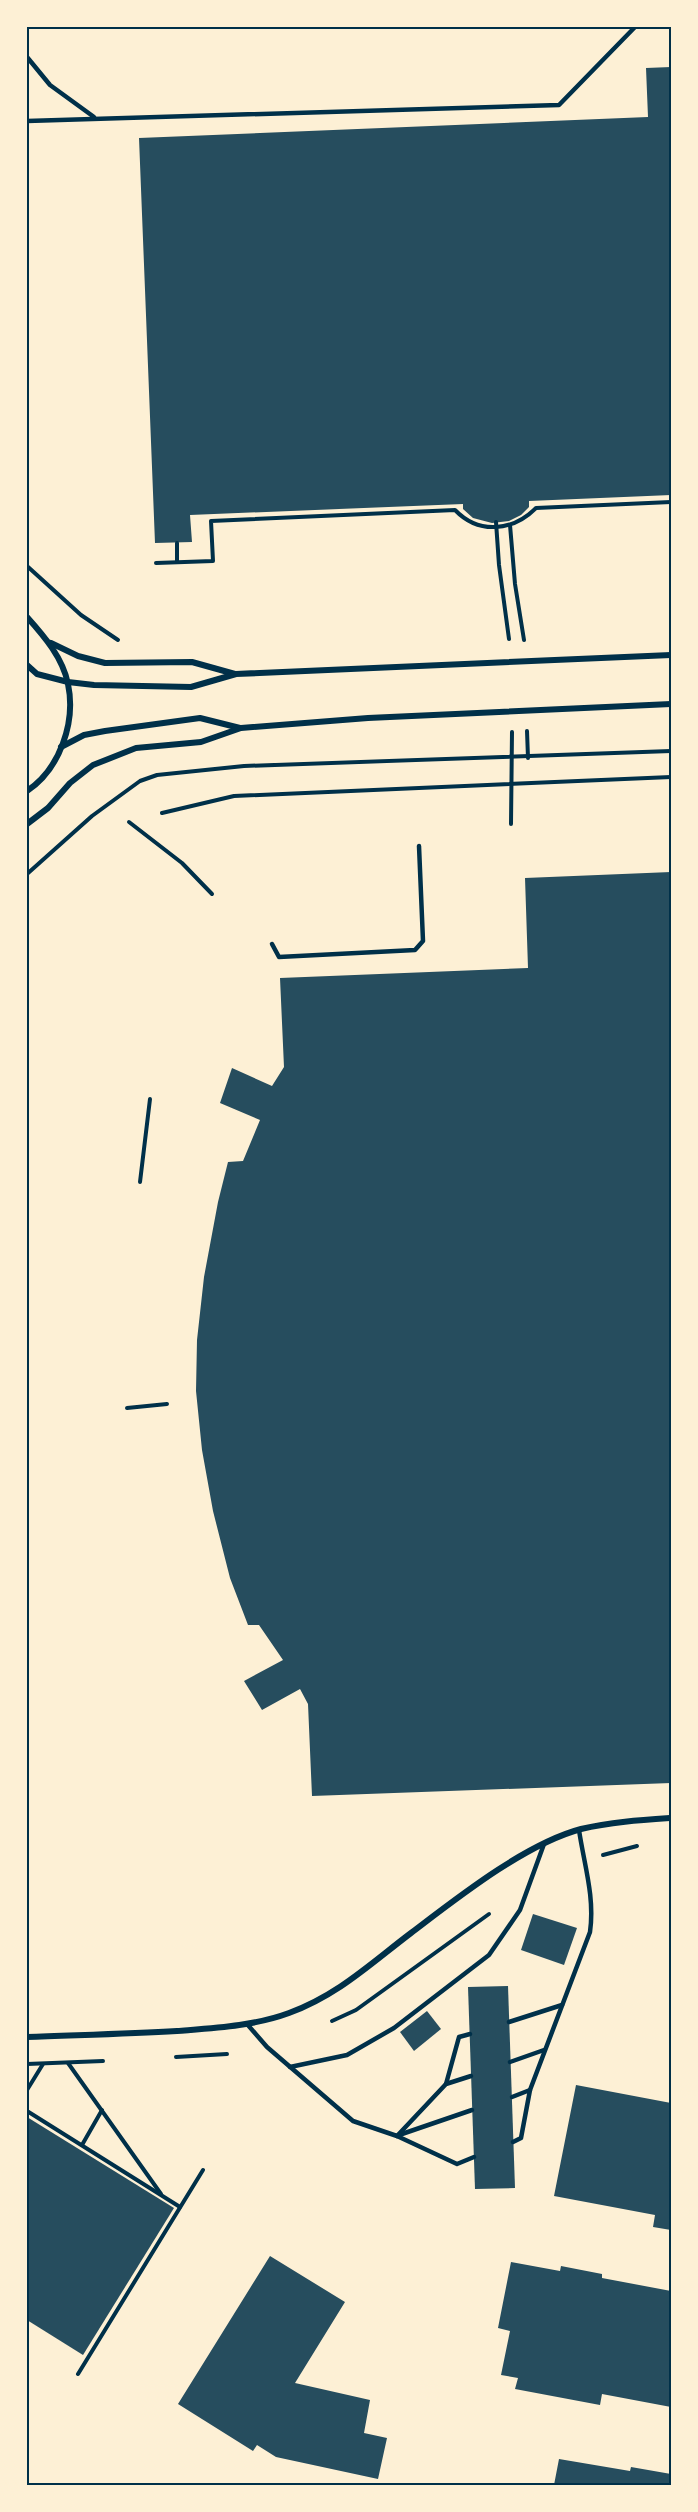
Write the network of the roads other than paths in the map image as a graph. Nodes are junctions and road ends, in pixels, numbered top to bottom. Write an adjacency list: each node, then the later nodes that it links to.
1 (635, 27): 3 (lane)
2 (27, 57): 3 (lane)
3 (94, 117): 4 (lane)
4 (27, 121)
5 (27, 617): 6 (street)
6 (51, 643): 9 (street); 10 (street)
7 (671, 655): 9 (street)
8 (27, 665): 10 (street)
9 (236, 674): 10 (street)
10 (68, 682): 13 (street)
11 (671, 704): 12 (street)
12 (241, 728): 13 (street); 15 (street)
13 (61, 747): 14 (street)
14 (27, 791)
15 (27, 824)
16 (419, 846): 17 (lane)
17 (272, 944)
18 (671, 1818): 19 (street)
19 (579, 1830): 20 (street); 21 (lane)
20 (544, 1842): 23 (street); 28 (lane)
21 (562, 2005): 22 (lane); 26 (lane)
22 (509, 2022)
23 (247, 2024): 25 (street); 28 (lane)
24 (470, 2034): 30 (lane)
25 (27, 2037)
26 (544, 2050): 27 (lane); 31 (lane)
27 (510, 2062)
28 (290, 2067): 34 (lane)
29 (471, 2076): 30 (lane)
30 (446, 2084): 34 (lane)
31 (530, 2090): 32 (lane); 35 (lane)
32 (512, 2097)
33 (472, 2110): 34 (lane)
34 (396, 2136): 36 (lane)
35 (513, 2142)
36 (474, 2157)

